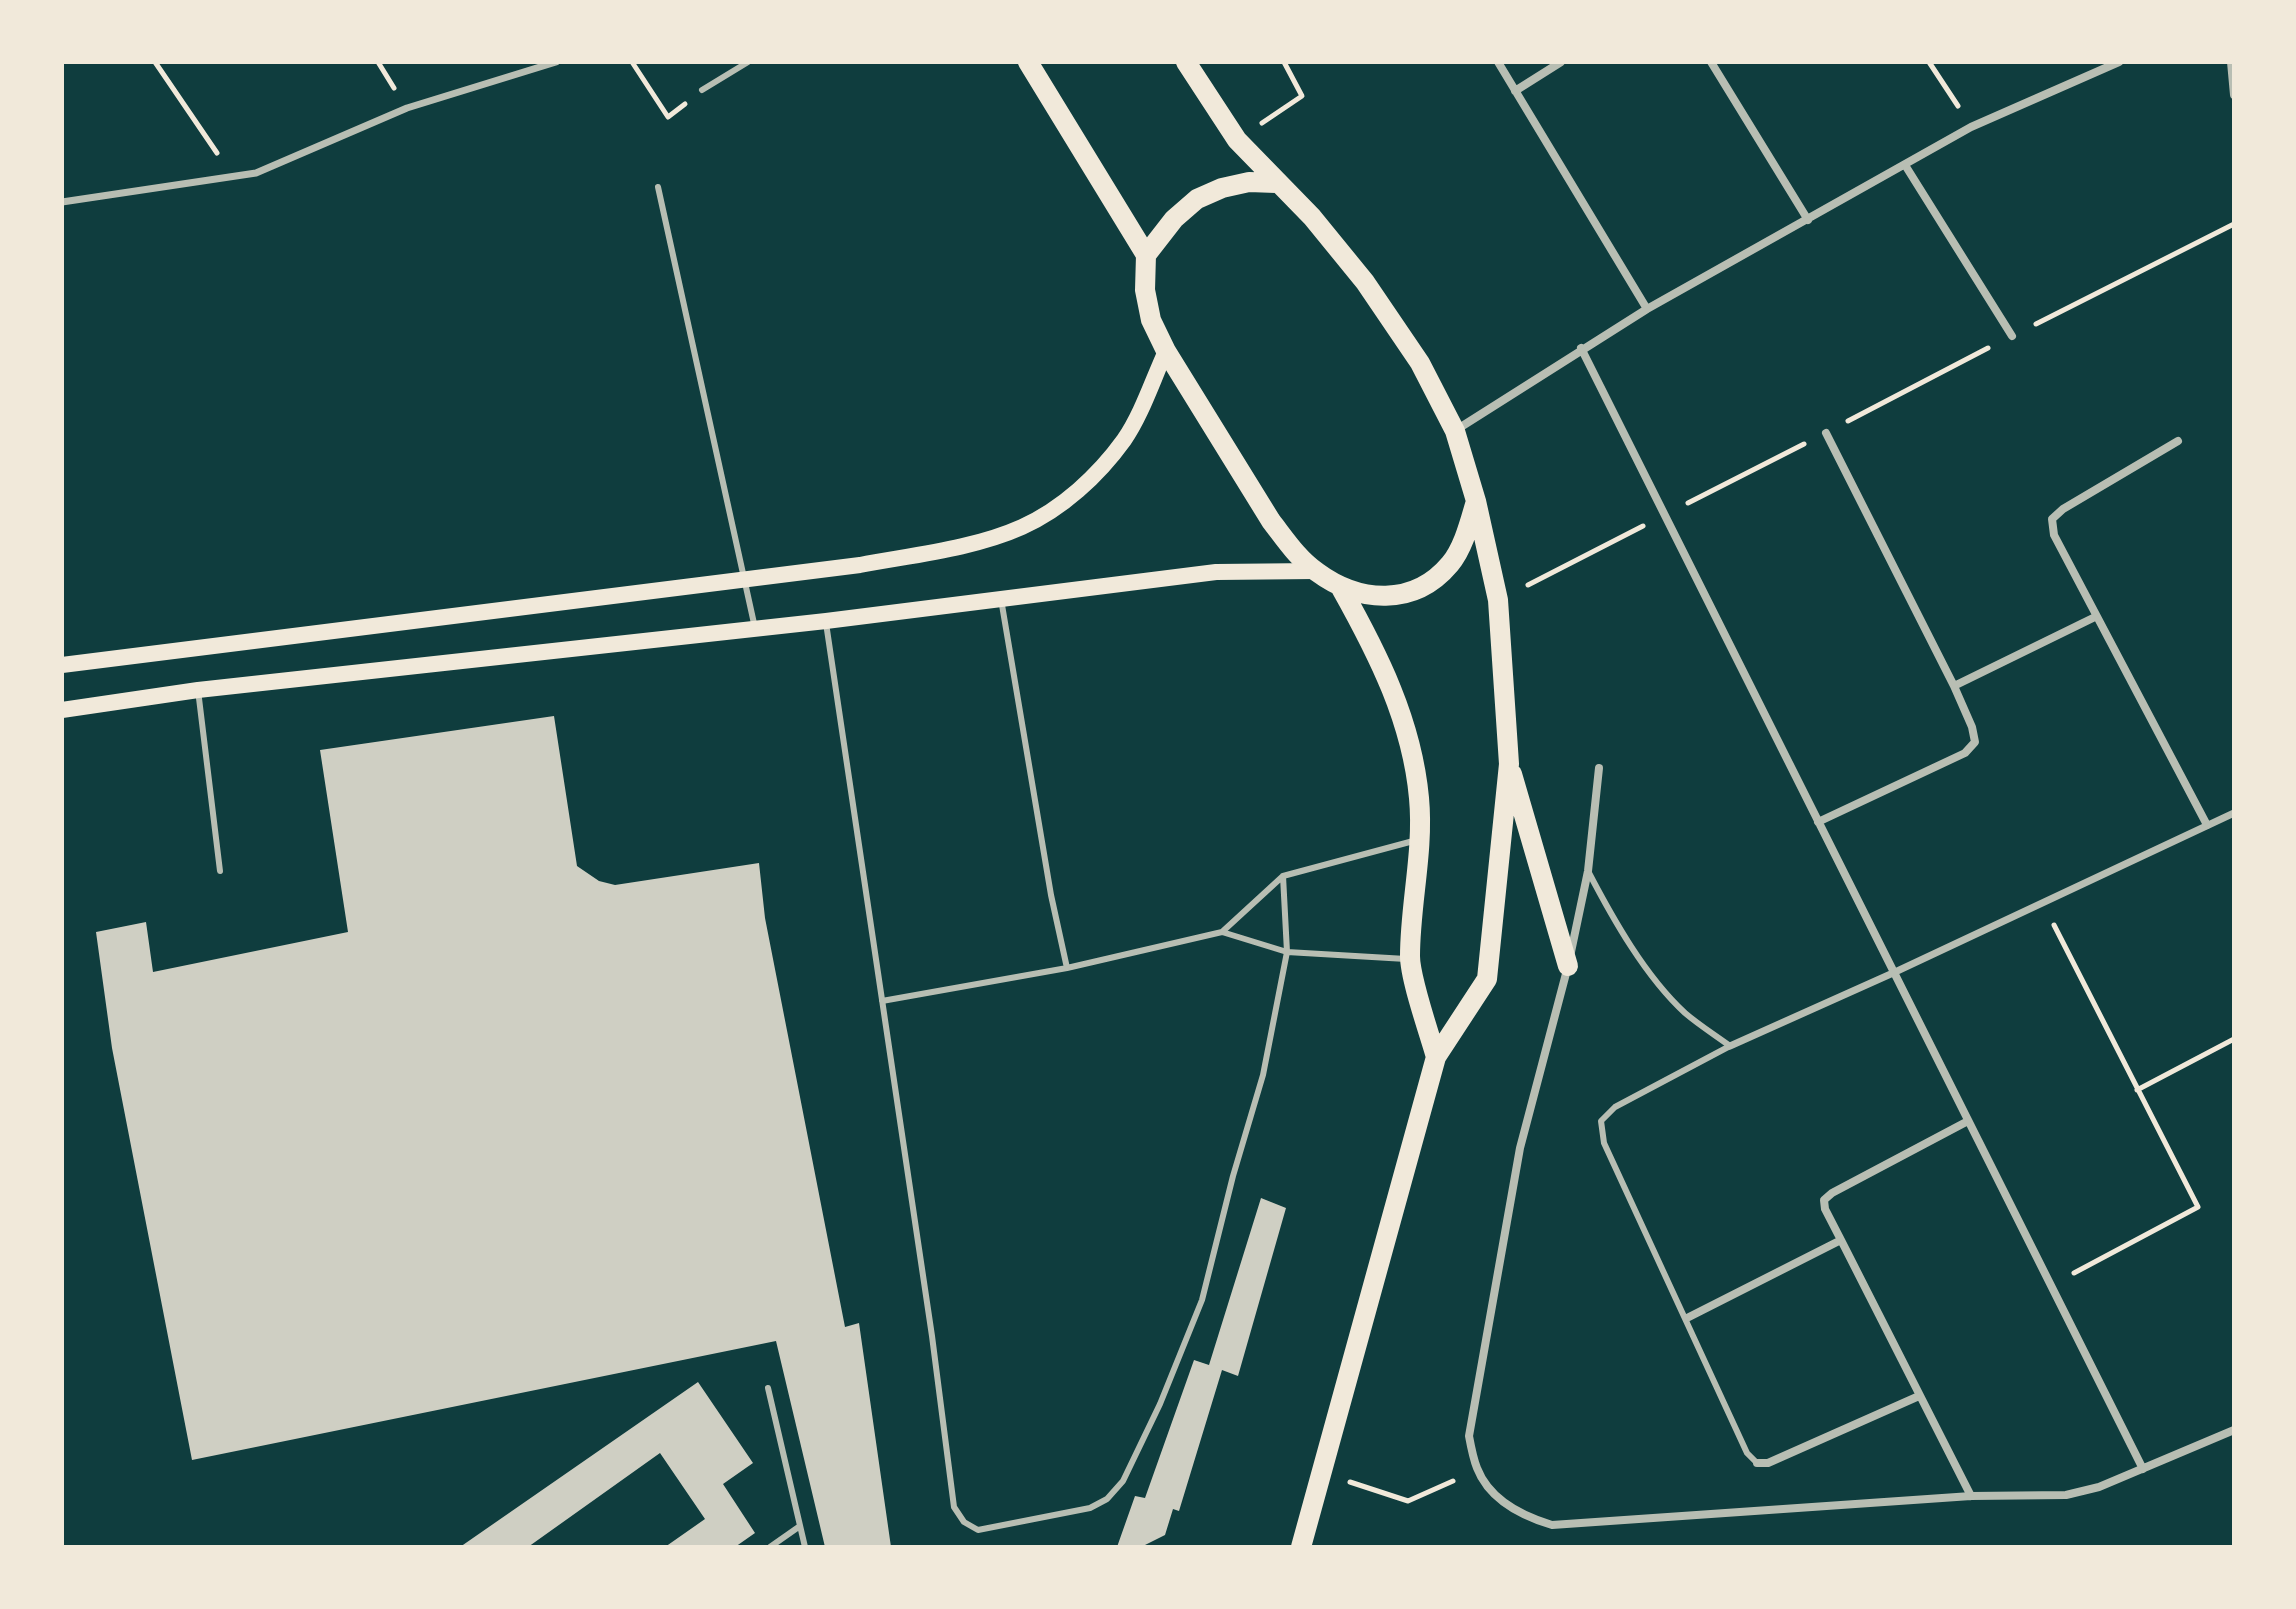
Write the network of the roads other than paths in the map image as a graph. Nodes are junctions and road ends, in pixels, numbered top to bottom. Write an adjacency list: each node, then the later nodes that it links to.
1 (556, 62): 16 (street)
2 (748, 62): 10 (lane)
3 (1028, 62): 18 (main road)
4 (1186, 62): 14 (main road)
5 (1498, 62): 11 (street)
6 (1561, 62): 11 (street)
7 (1711, 62): 17 (street)
8 (2119, 62): 13 (street)
9 (2231, 62): 12 (street)
10 (702, 90)
11 (1515, 91): 19 (street)
12 (2234, 95)
13 (1905, 165): 17 (street); 20 (street)
14 (1276, 183): 18 (main road); 23 (main road)
15 (658, 187): 28 (lane)
16 (62, 202)
17 (1808, 220): 19 (street)
18 (1146, 255): 22 (main road)
19 (1647, 309): 21 (street)
20 (2012, 336)
21 (1581, 348): 23 (street); 41 (street)
22 (1166, 351): 27 (main road); 28 (main road)
23 (1455, 431): 26 (main road)
24 (1826, 433): 35 (street)
25 (2178, 441): 31 (street)
26 (1476, 501): 29 (main road); 38 (main road)
27 (1315, 571): 29 (main road); 30 (main road)
28 (743, 580): 33 (lane); 34 (main road)
29 (1341, 588): 43 (main road)
30 (1001, 599): 32 (main road); 51 (lane)
31 (2095, 617): 35 (street); 42 (street)
32 (826, 621): 33 (main road); 53 (lane)
33 (755, 628): 36 (main road)
34 (62, 665)
35 (1954, 686): 41 (street)
36 (198, 690): 37 (main road); 44 (lane)
37 (62, 710)
38 (1509, 764): 50 (main road); 55 (main road)
39 (1599, 768): 45 (street)
40 (2234, 813): 42 (street)
41 (1818, 822): 52 (street)
42 (2207, 825): 52 (street)
43 (1419, 839): 46 (lane); 49 (main road)
44 (220, 871)
45 (1588, 871): 50 (street); 54 (lane)
46 (1283, 876): 47 (lane); 48 (lane)
47 (1222, 932): 48 (lane); 51 (lane)
48 (1287, 952): 49 (lane); 53 (lane)
49 (1410, 960): 55 (main road)
50 (1568, 966): 64 (street)
51 (1067, 968): 53 (lane)
52 (1893, 973): 54 (street); 56 (street)
53 (882, 1001)
54 (1730, 1046): 58 (lane)
55 (1436, 1057): 68 (main road)
56 (1968, 1121): 57 (street); 63 (street)
57 (1841, 1240): 58 (street); 60 (street)
58 (1687, 1318): 62 (lane)
59 (768, 1388): 65 (lane)
60 (1919, 1396): 62 (street); 64 (street)
61 (2234, 1430): 63 (street)
62 (1757, 1463)
63 (2143, 1469): 64 (street)
64 (1971, 1496)
65 (800, 1526): 66 (lane); 67 (lane)
66 (770, 1547)
67 (805, 1547)
68 (1301, 1547)

